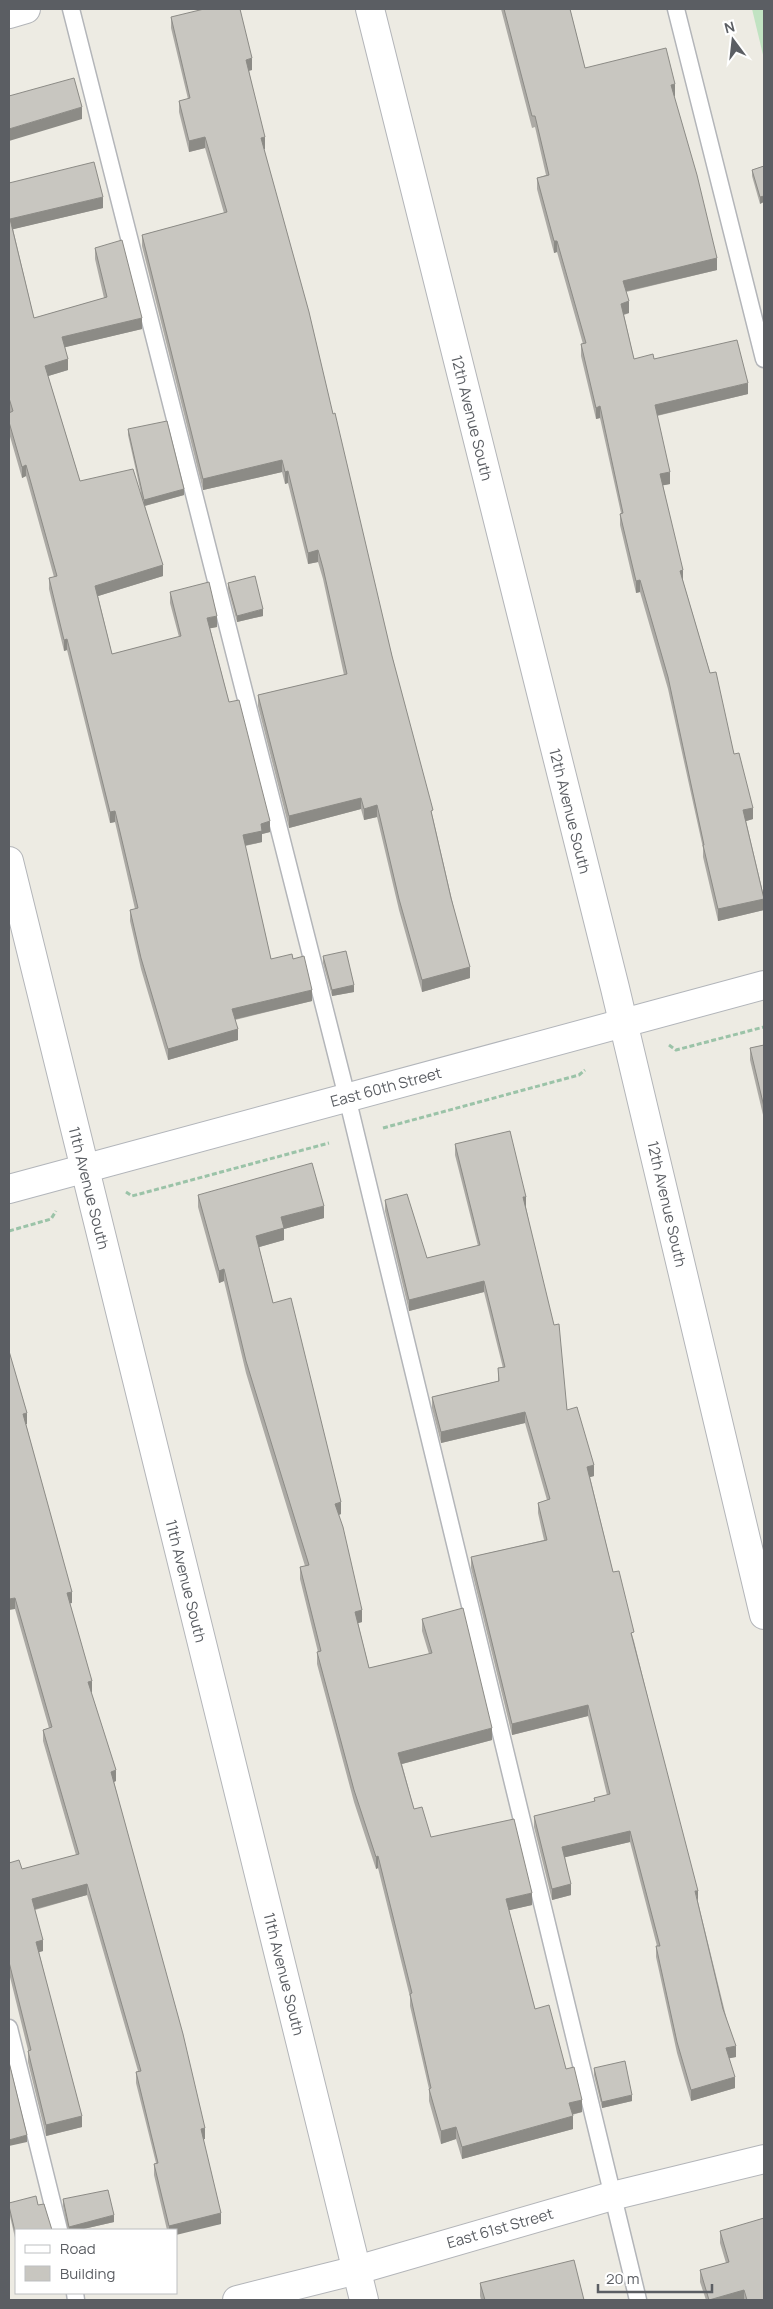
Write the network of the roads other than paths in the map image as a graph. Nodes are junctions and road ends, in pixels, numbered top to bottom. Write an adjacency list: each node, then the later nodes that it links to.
1 (26, 9): 5 (street)
2 (71, 9): 10 (lane)
3 (370, 9): 9 (street, 12th Avenue South)
4 (676, 9): 6 (lane)
5 (9, 14)
6 (764, 359)
7 (9, 861): 11 (street, 11th Avenue South)
8 (764, 985): 9 (street, East 60th Street)
9 (624, 1023): 10 (street, East 60th Street); 13 (street, 12th Avenue South)
10 (347, 1097): 11 (street, East 60th Street); 16 (lane)
11 (84, 1168): 12 (street, East 60th Street); 18 (street, 11th Avenue South)
12 (9, 1189)
13 (764, 1615)
14 (9, 2028): 17 (lane)
15 (764, 2159): 16 (street, East 61st Street)
16 (612, 2196): 18 (street, East 61st Street); 21 (lane)
17 (59, 2229)
18 (357, 2270): 19 (street, East 61st Street); 20 (street, 11th Avenue South)
19 (237, 2300)
20 (364, 2300)
21 (638, 2300)

